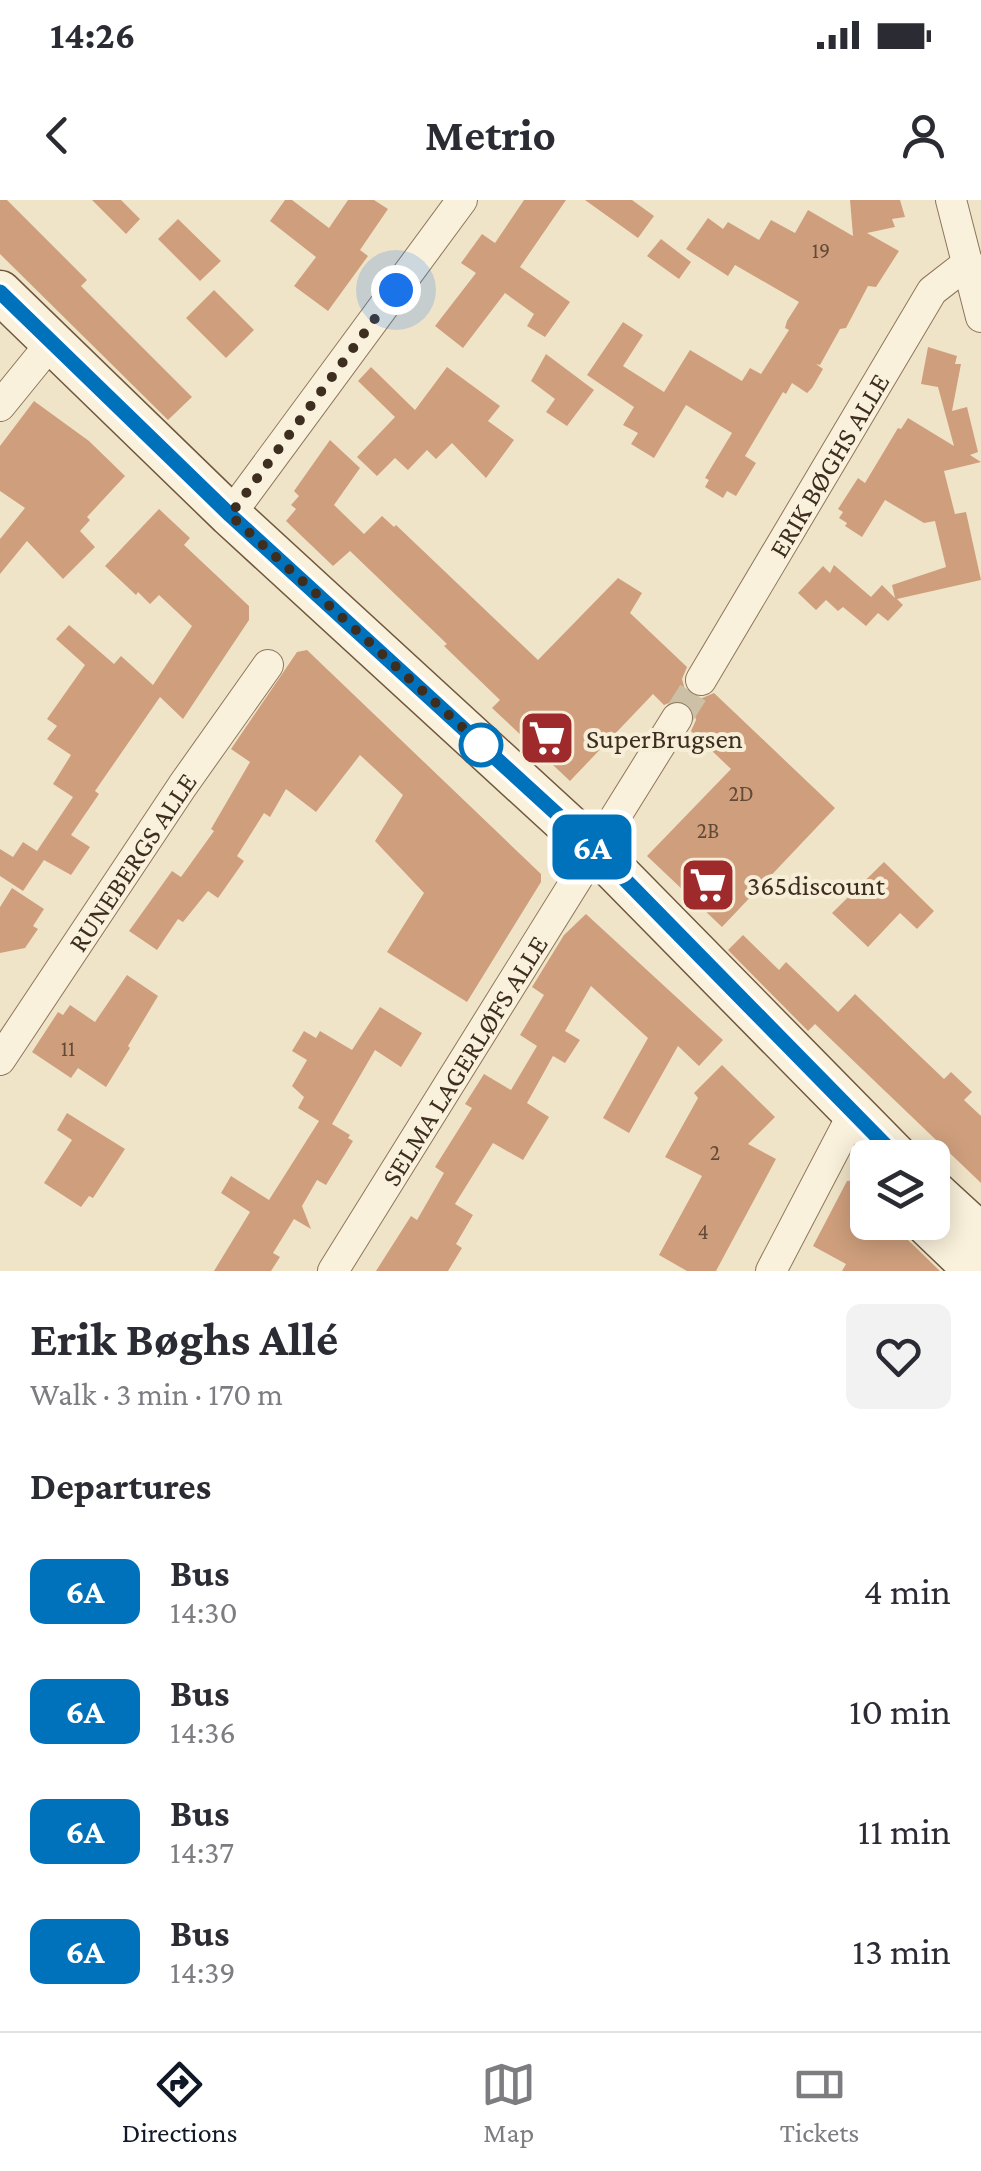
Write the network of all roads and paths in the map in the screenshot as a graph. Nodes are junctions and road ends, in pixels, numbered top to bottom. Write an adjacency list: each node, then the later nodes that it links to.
1 (462, 200): 9 (street)
2 (951, 200): 3 (street)
3 (968, 264): 5 (street); 11 (street, ERIK BØGHS ALLE)
4 (0, 292): 7 (street)
5 (981, 317)
6 (0, 324): 7 (street)
7 (44, 351): 8 (street); 9 (street); 13 (street)
8 (0, 406)
9 (230, 515): 13 (street)
10 (268, 664): 14 (street, RUNEBERGS ALLE)
11 (700, 680)
12 (677, 718): 13 (street)
13 (587, 860): 15 (street); 20 (street, SELMA LAGERLØFS ALLE)
14 (0, 1060)
15 (851, 1140)
16 (850, 1144): 21 (street)
17 (950, 1207): 18 (street)
18 (981, 1236)
19 (943, 1240): 22 (street)
20 (333, 1271)
21 (771, 1271)
22 (976, 1271)

